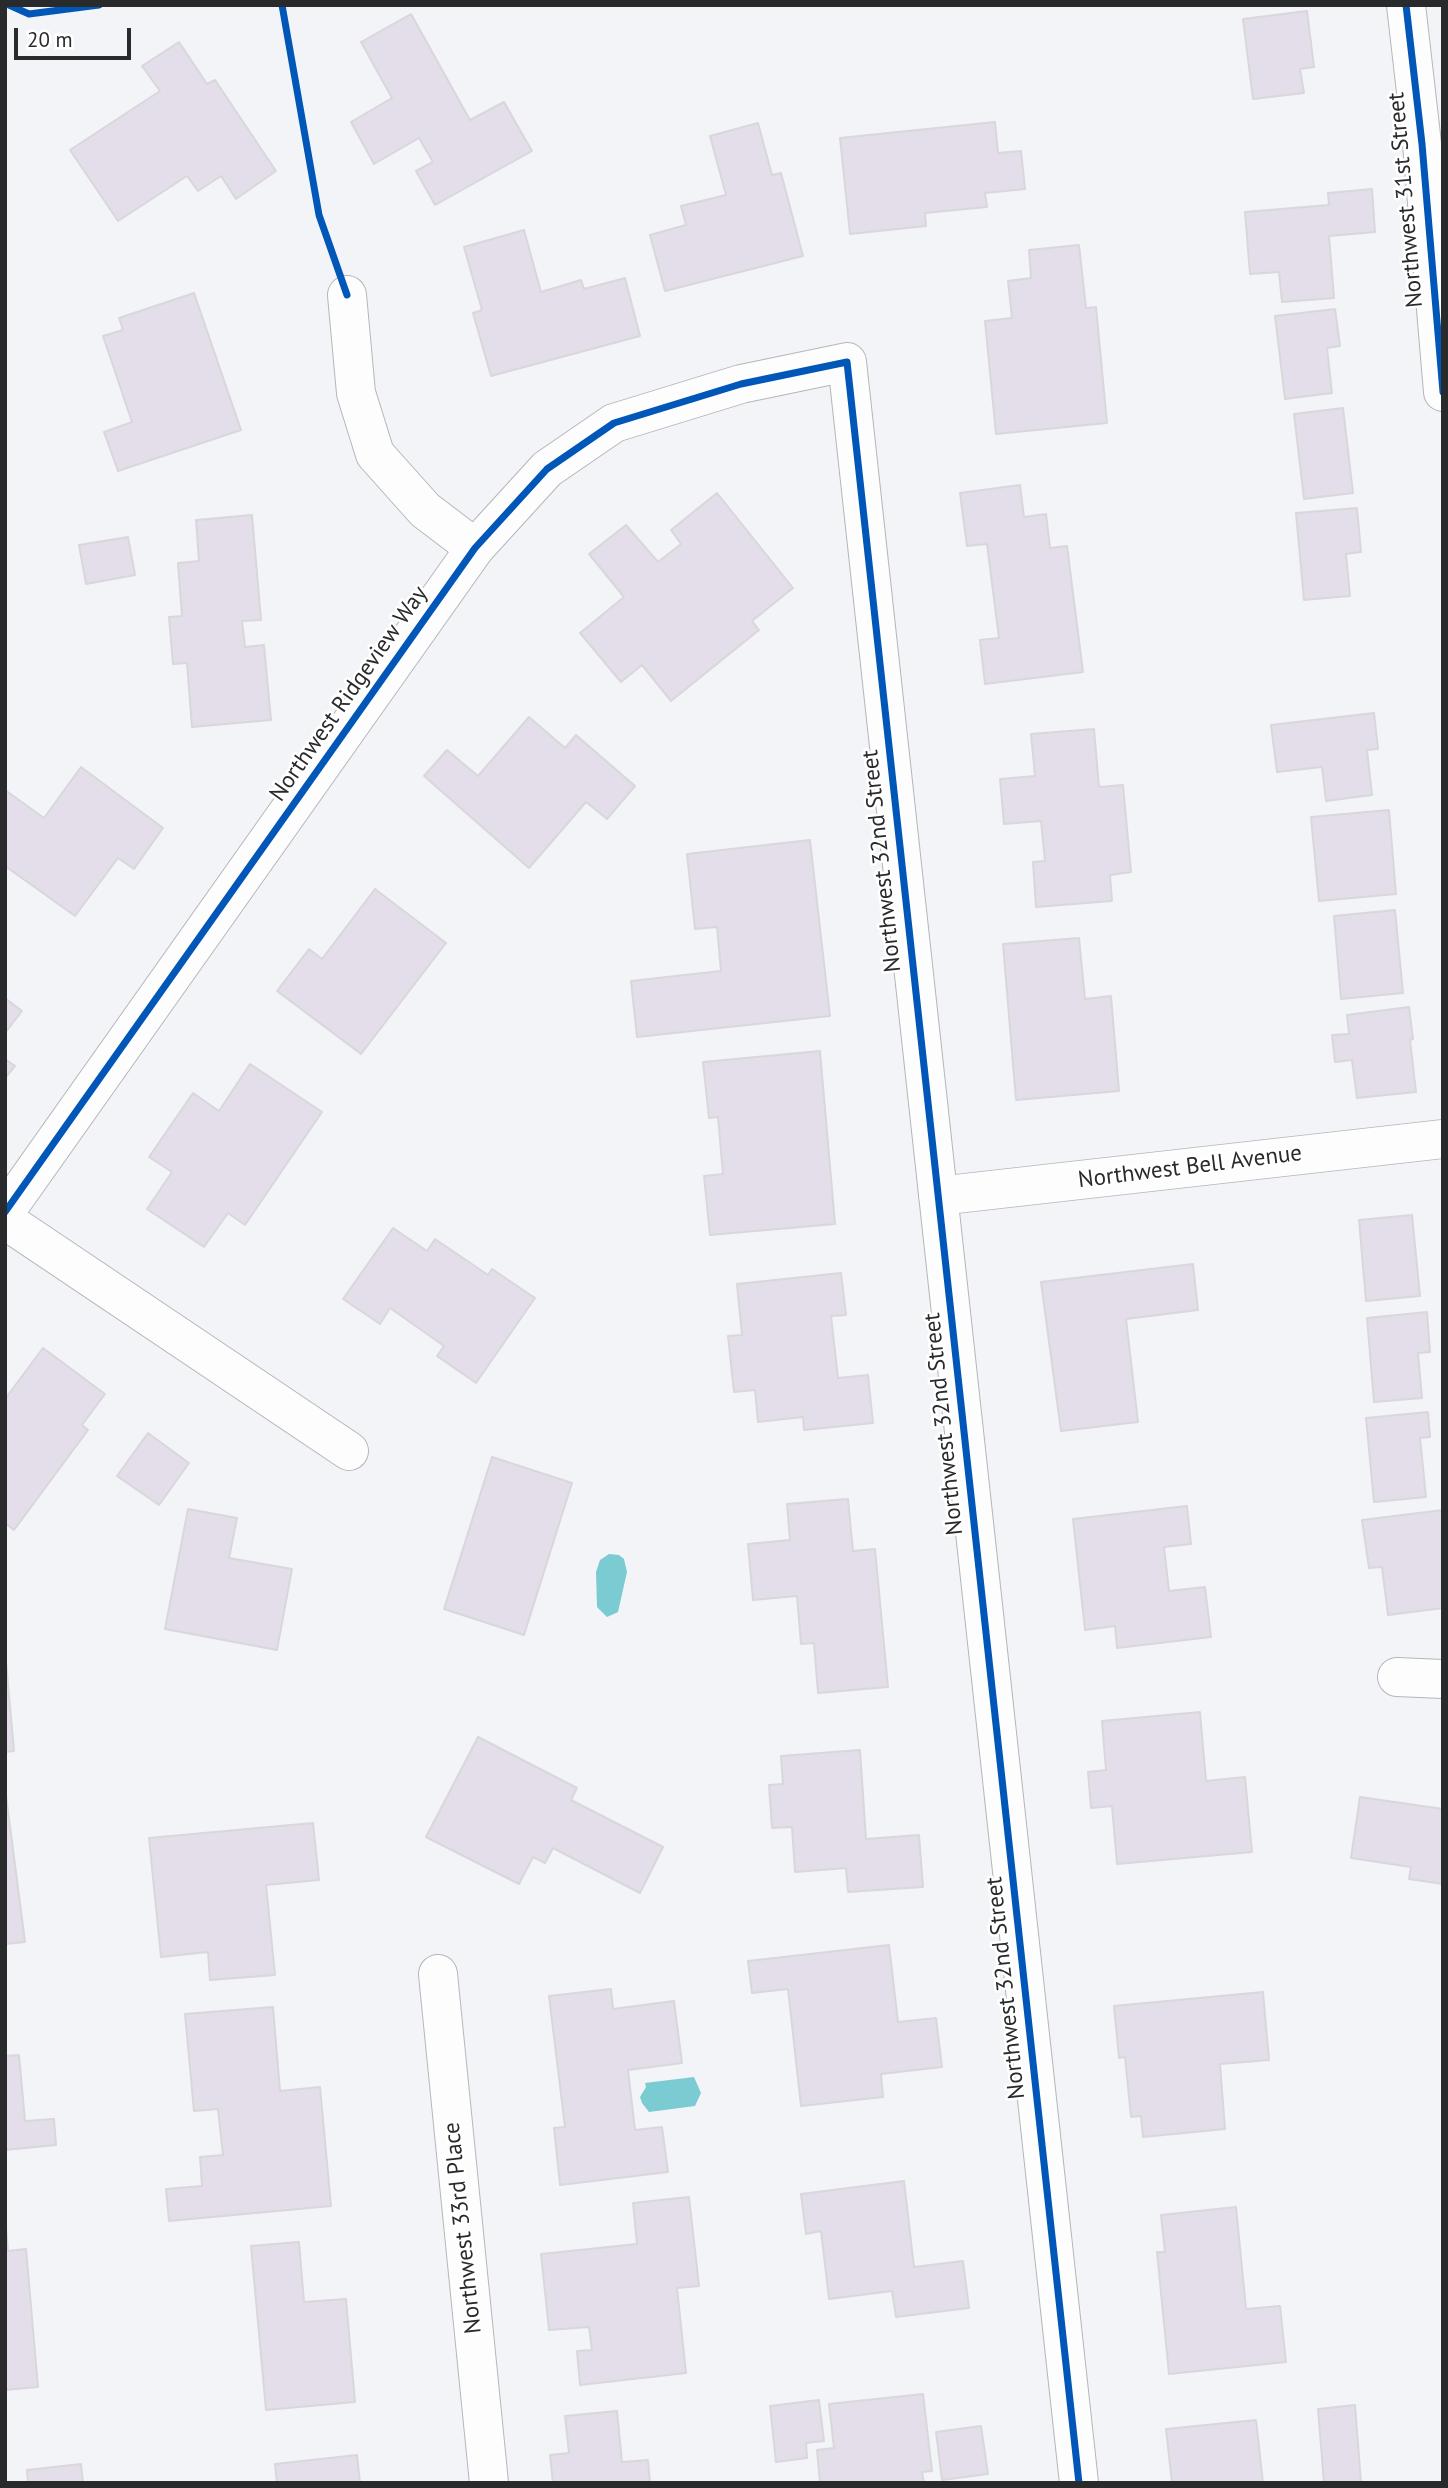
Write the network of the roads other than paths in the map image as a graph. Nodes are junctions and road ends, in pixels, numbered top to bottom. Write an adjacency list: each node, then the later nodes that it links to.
1 (1406, 5): 4 (street, Northwest 31st Street)
2 (347, 295): 5 (street)
3 (847, 362): 5 (street, Northwest Ridgeview Way); 7 (street, Northwest 32nd Street)
4 (1443, 392)
5 (475, 548): 8 (street, Northwest Ridgeview Way)
6 (1443, 1139): 7 (street, Northwest Bell Avenue)
7 (938, 1196): 15 (street, Northwest 32nd Street)
8 (5, 1212)
9 (5, 1220): 10 (street)
10 (349, 1451)
11 (1397, 1677): 12 (street)
12 (1443, 1679)
13 (438, 1974): 14 (street, Northwest 33rd Place)
14 (489, 2483)
15 (1079, 2483)

